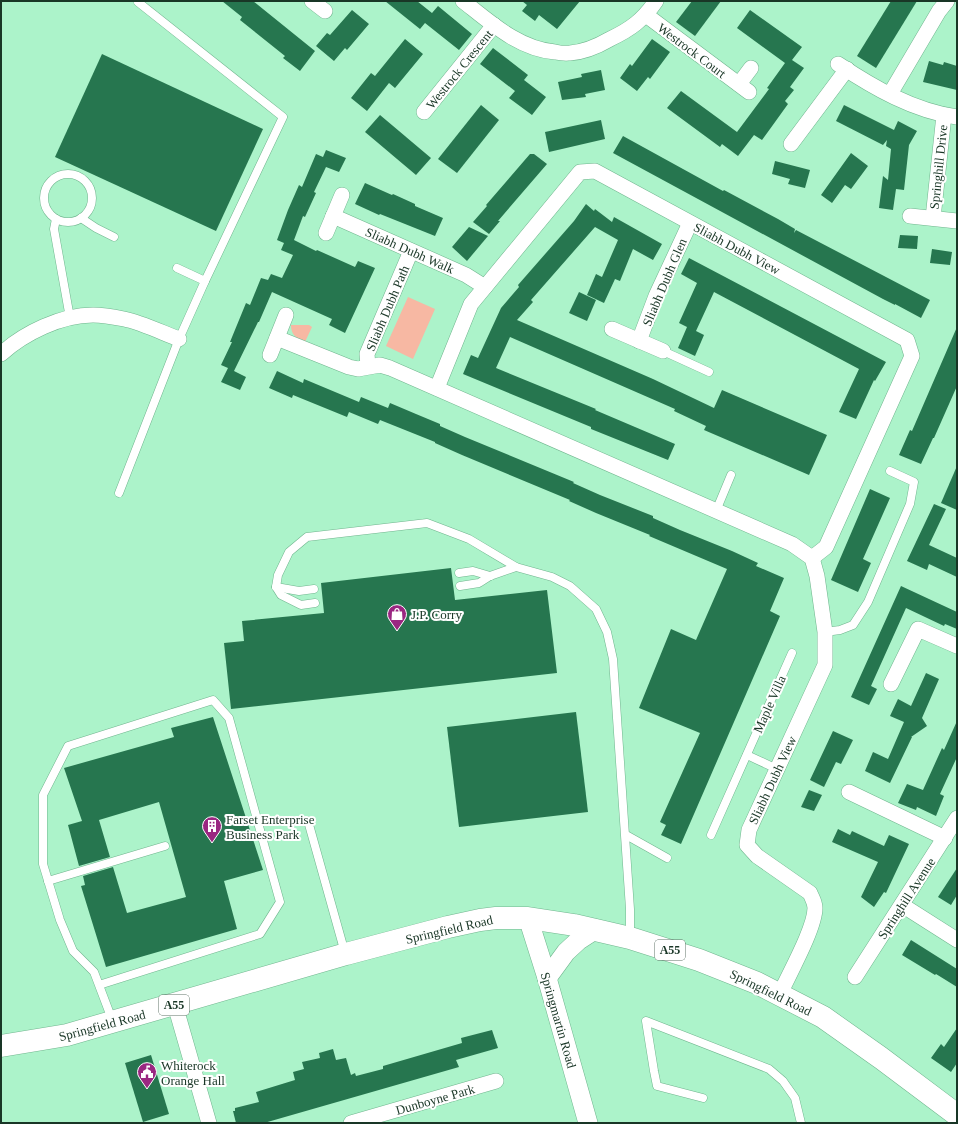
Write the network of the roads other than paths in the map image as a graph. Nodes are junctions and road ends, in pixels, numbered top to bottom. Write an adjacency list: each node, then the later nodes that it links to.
1 (312, 1): 6 (street)
2 (463, 1): 8 (street)
3 (656, 1): 7 (street)
4 (947, 1): 10 (street)
5 (138, 2): 26 (lane)
6 (325, 12)
7 (646, 15): 8 (street); 9 (street, Westrock Court)
8 (494, 25): 11 (street, Westrock Crescent)
9 (751, 68)
10 (890, 94): 12 (street, Springhill Drive); 13 (street, Springhill Drive)
11 (424, 112)
12 (950, 116): 19 (street, Springhill Drive)
13 (791, 144)
14 (342, 195): 15 (street)
15 (333, 216): 22 (street); 24 (street, Sliabh Dubh Walk)
16 (910, 216): 19 (street, Springhill Drive)
17 (56, 218): 18 (lane); 18 (lane); 29 (lane)
18 (81, 218): 23 (lane)
19 (933, 218): 20 (street, Springhill Drive)
20 (957, 221)
21 (690, 223): 27 (street, Sliabh Dubh View); 33 (street, Sliabh Dubh Glen); 44 (street, Sliabh Dubh View)
22 (326, 233)
23 (114, 237)
24 (411, 251): 27 (street, Sliabh Dubh Walk); 37 (street, Sliabh Dubh Path)
25 (177, 268): 26 (lane)
26 (205, 281): 32 (lane)
27 (485, 287): 39 (street, Sliabh Dubh View)
28 (286, 315): 31 (street)
29 (70, 318): 32 (street); 35 (street)
30 (612, 329): 33 (street, Sliabh Dubh Glen)
31 (277, 338): 36 (street); 37 (street)
32 (179, 339): 42 (lane)
33 (639, 341): 34 (street, Sliabh Dubh Glen)
34 (663, 351): 38 (lane)
35 (1, 354)
36 (270, 355)
37 (368, 366): 39 (street)
38 (709, 372)
39 (437, 388): 43 (street)
40 (890, 470): 52 (lane)
41 (730, 475): 43 (lane)
42 (119, 493)
43 (716, 510): 44 (street)
44 (812, 558): 52 (street, Sliabh Dubh View)
45 (516, 566): 47 (lane); 49 (lane); 61 (lane)
46 (459, 572): 47 (lane)
47 (490, 576): 48 (lane)
48 (460, 586)
49 (276, 587): 50 (lane); 51 (lane)
50 (314, 589)
51 (315, 603)
52 (825, 632): 57 (street, Sliabh Dubh View)
53 (957, 646): 55 (street)
54 (792, 652): 56 (lane, Maple Villa)
55 (891, 684)
56 (747, 755): 57 (lane); 62 (lane, Maple Villa)
57 (777, 769): 76 (street, Sliabh Dubh View)
58 (848, 792): 63 (street)
59 (957, 818): 63 (street, Springhill Avenue)
60 (308, 821): 72 (lane)
61 (626, 835): 65 (lane); 70 (lane)
62 (712, 835)
63 (945, 838): 67 (street, Springhill Avenue)
64 (165, 846): 66 (lane)
65 (667, 858)
66 (48, 882): 75 (lane); 75 (lane)
67 (902, 905): 71 (street); 73 (street, Springhill Avenue)
68 (528, 918): 69 (highway, Springfield Road / A55); 72 (highway, Springfield Road / A55); 74 (street, Springmartin Road)
69 (596, 929): 70 (highway, Springfield Road / A55); 74 (street)
70 (630, 938): 76 (highway, Springfield Road / A55)
71 (957, 940)
72 (346, 954): 77 (highway, Springfield Road / A55)
73 (855, 977)
74 (547, 978): 85 (street, Springmartin Road)
75 (100, 985): 78 (lane)
76 (780, 994): 82 (highway, Springfield Road / A55)
77 (175, 1005): 78 (highway, Springfield Road / A55); 83 (street)
78 (113, 1022): 79 (highway, Springfield Road / A55)
79 (1, 1046)
80 (496, 1081): 84 (street, Dunboyne Park)
81 (703, 1098): 86 (lane)
82 (957, 1115)
83 (209, 1123)
84 (351, 1123)
85 (588, 1123)
86 (801, 1123)

